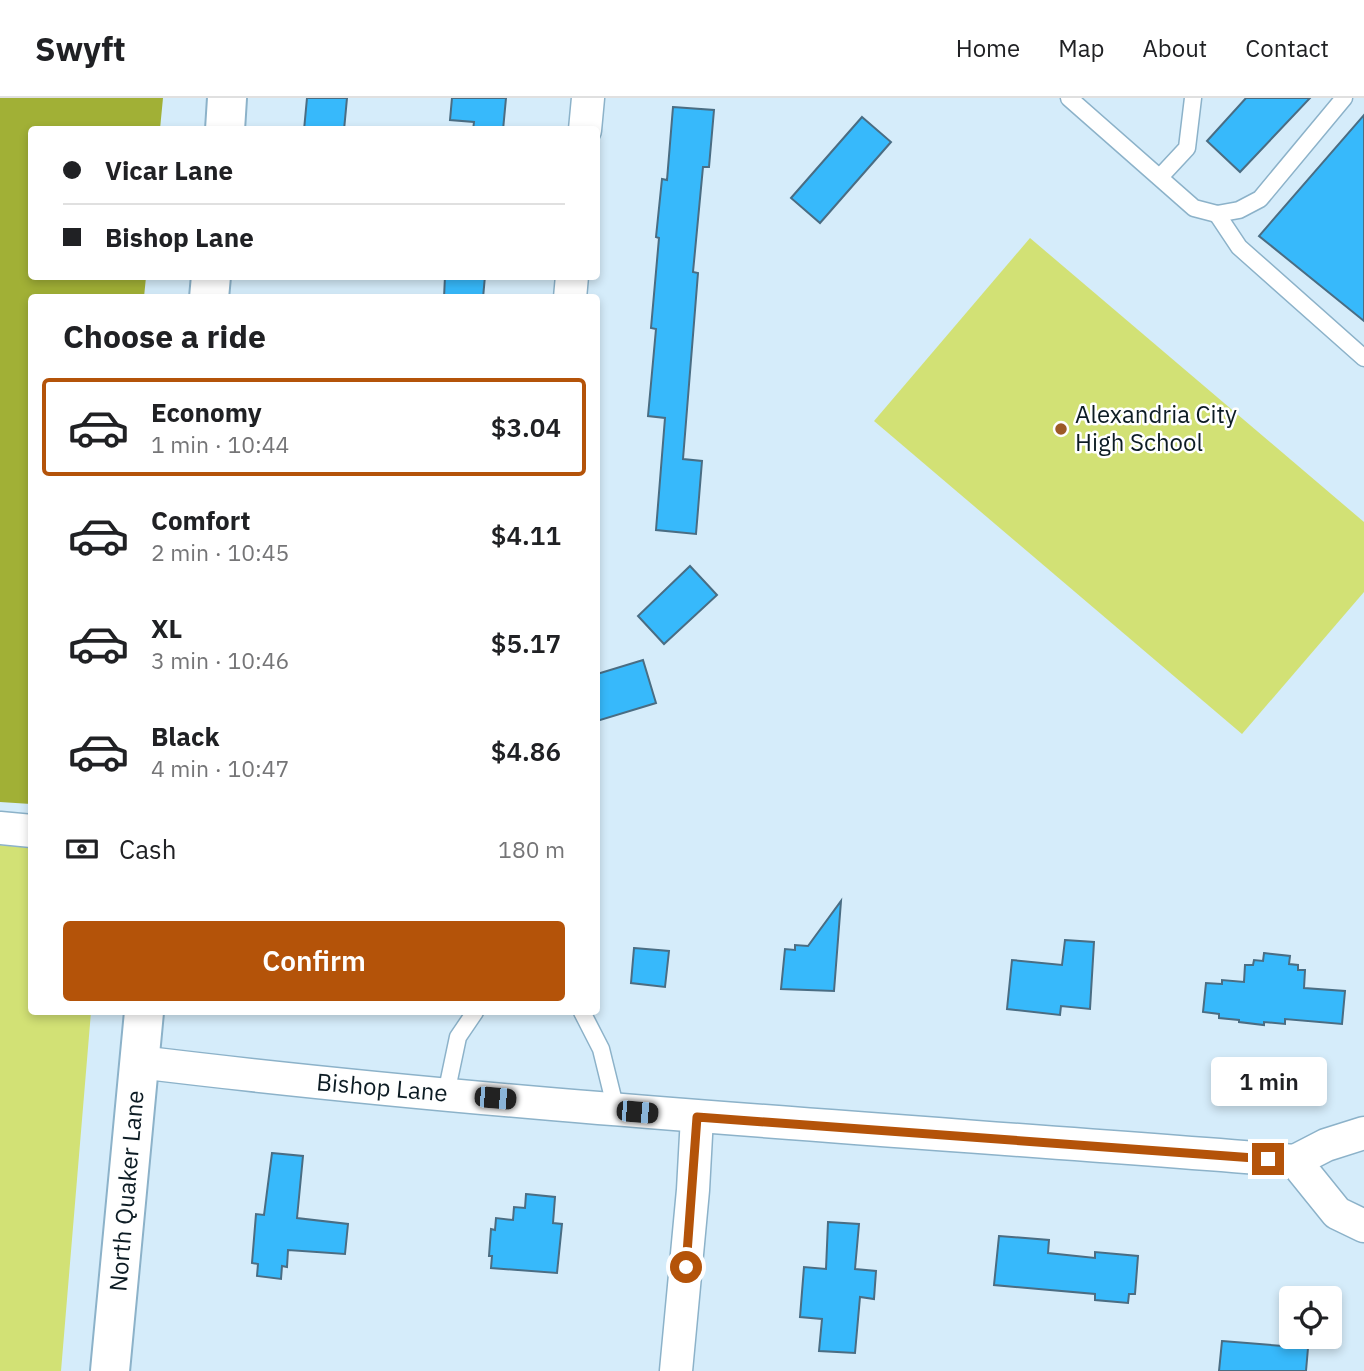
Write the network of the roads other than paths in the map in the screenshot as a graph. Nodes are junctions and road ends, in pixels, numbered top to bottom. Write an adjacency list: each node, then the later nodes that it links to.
1 (228, 98): 6 (main road)
2 (588, 98): 7 (street)
3 (1069, 98): 8 (lane)
4 (1193, 98): 8 (lane)
5 (1344, 98): 9 (lane)
6 (225, 126)
7 (585, 126)
8 (1160, 177): 9 (lane)
9 (1217, 214): 10 (lane)
10 (1364, 358)
11 (0, 828): 12 (street)
12 (28, 831)
13 (144, 1015): 16 (main road, North Quaker Lane)
14 (473, 1015): 17 (lane)
15 (584, 1015): 18 (lane)
16 (139, 1062): 17 (street, Bishop Lane); 23 (main road, North Quaker Lane)
17 (446, 1094): 18 (street, Bishop Lane)
18 (617, 1110): 19 (street, Bishop Lane)
19 (697, 1117): 21 (street, Bishop Lane); 24 (street)
20 (1364, 1133): 21 (street)
21 (1296, 1161): 22 (street)
22 (1364, 1226)
23 (110, 1371)
24 (676, 1371)

